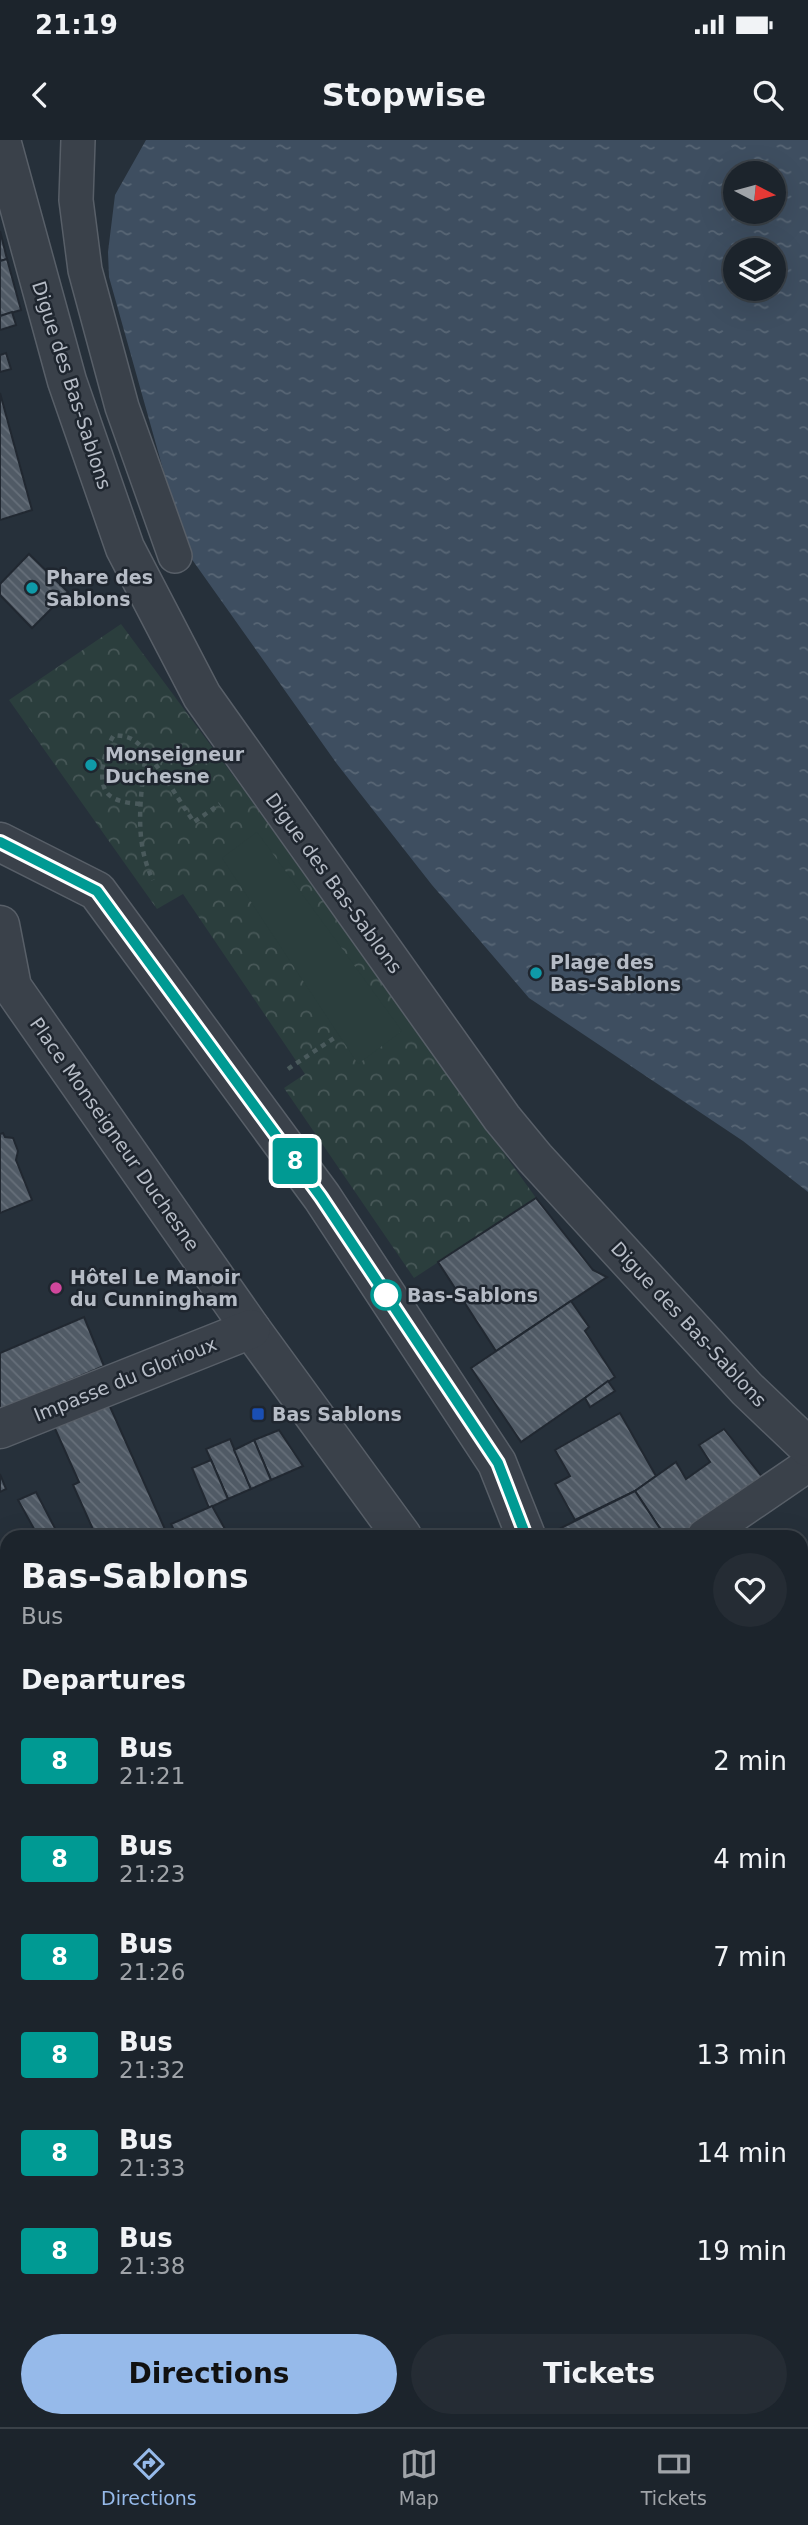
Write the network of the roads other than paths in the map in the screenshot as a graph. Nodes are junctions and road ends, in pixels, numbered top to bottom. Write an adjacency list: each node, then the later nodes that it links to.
1 (1, 140): 8 (street, Digue des Bas-Sablons)
2 (78, 140): 3 (lane)
3 (175, 556)
4 (0, 842): 11 (street)
5 (0, 925): 6 (street, Place Monseigneur Duchesne)
6 (250, 1329): 7 (street, Impasse du Glorioux); 10 (street, Place Monseigneur Duchesne)
7 (0, 1429)
8 (808, 1447)
9 (808, 1465): 12 (lane)
10 (398, 1530)
11 (524, 1530)
12 (713, 1530)

